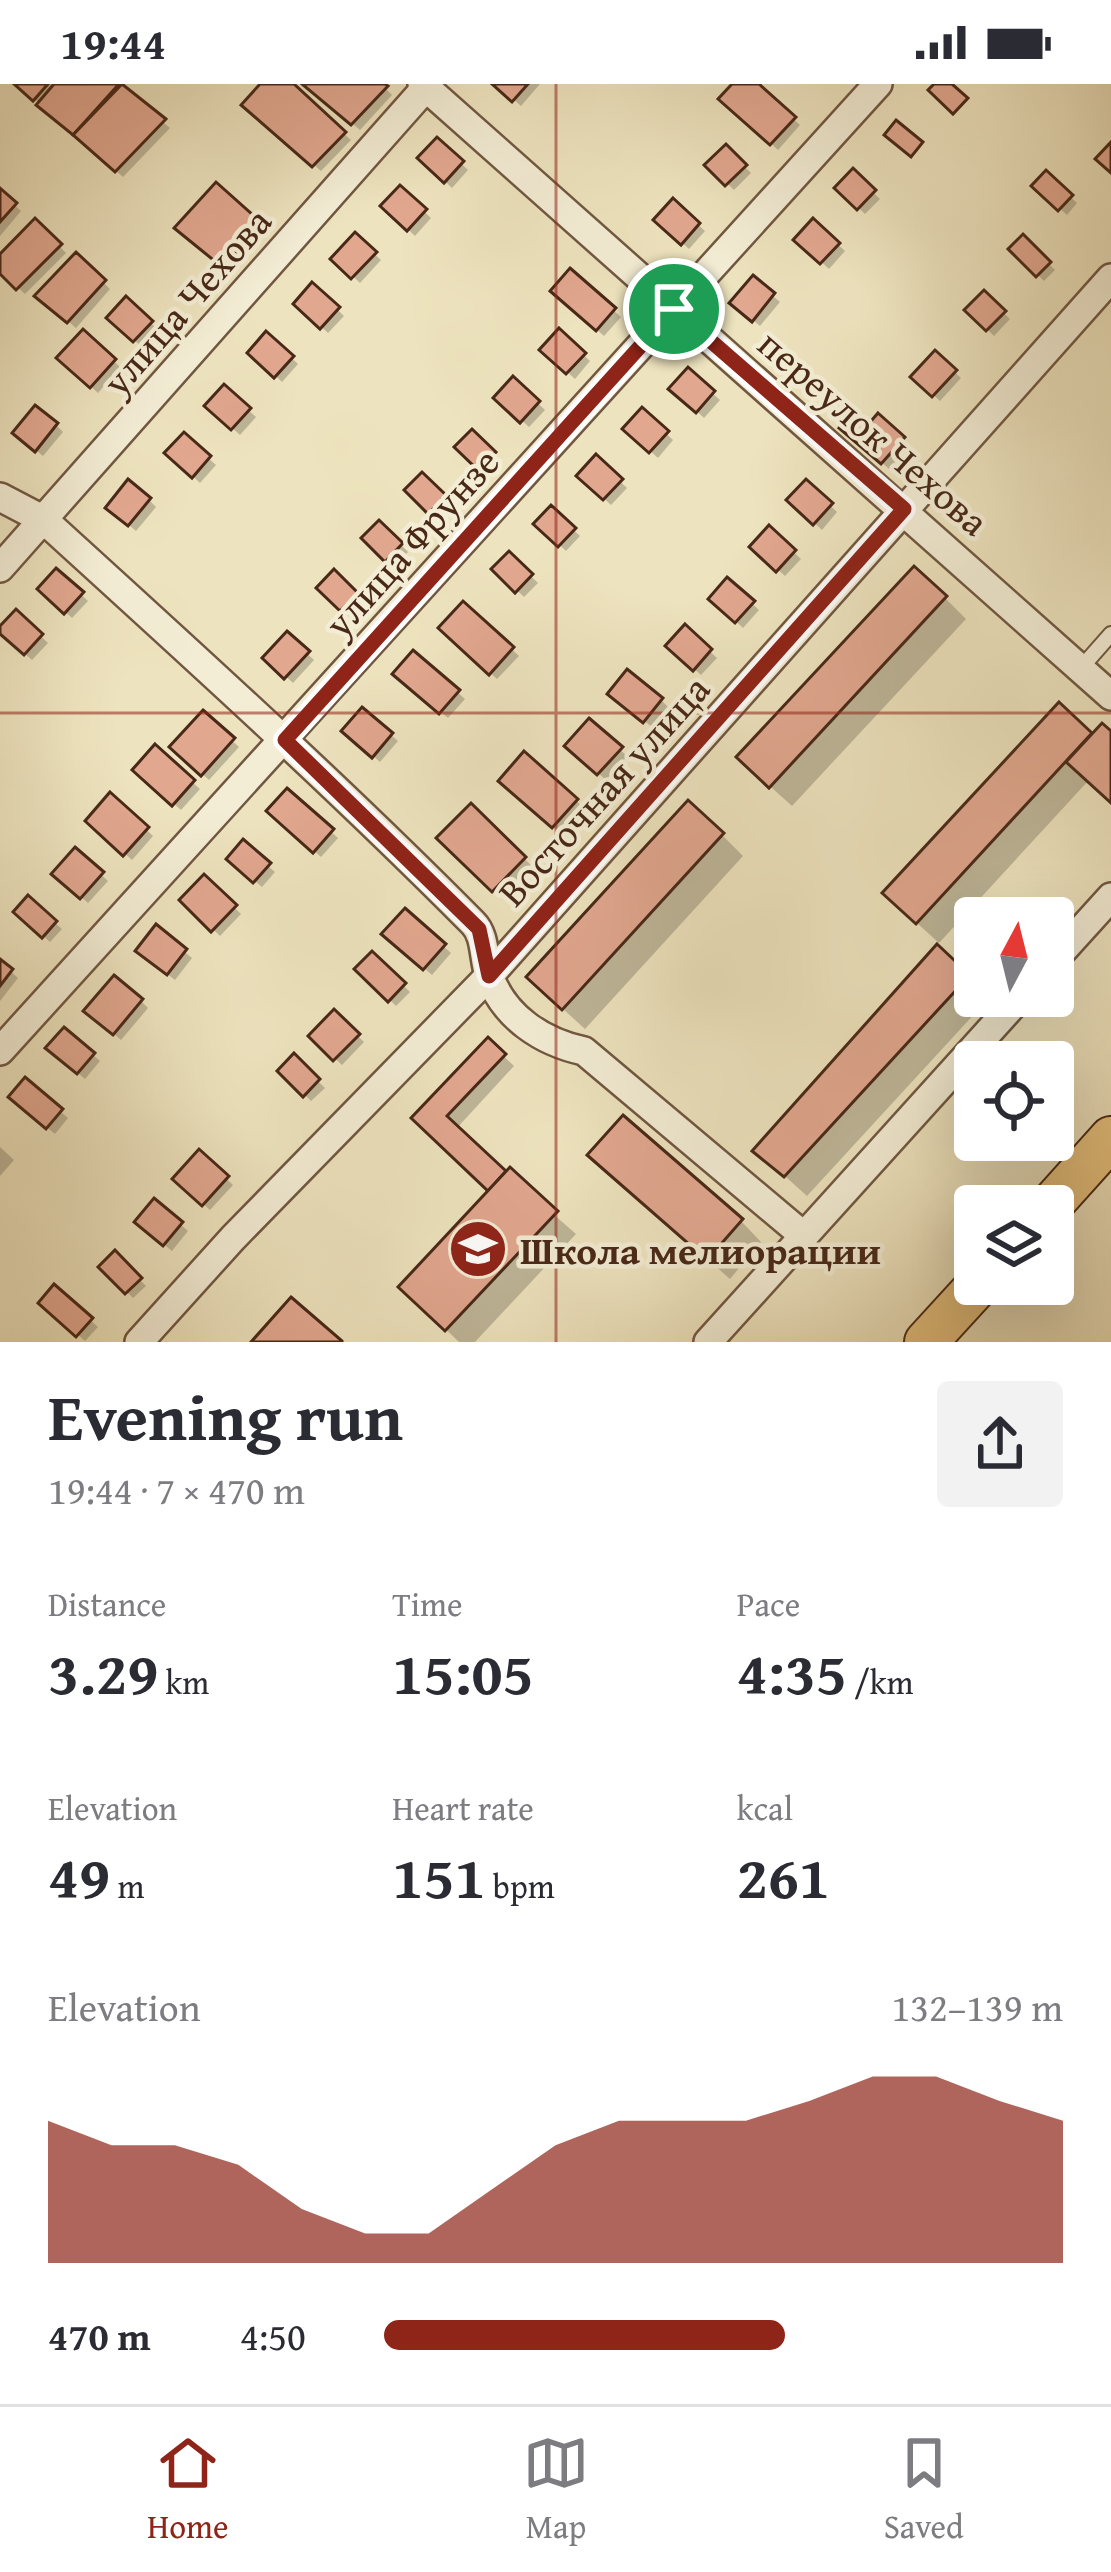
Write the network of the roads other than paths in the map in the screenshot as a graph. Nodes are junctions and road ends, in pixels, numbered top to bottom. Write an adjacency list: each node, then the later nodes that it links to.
1 (878, 84): 4 (street, улица Фрунзе)
2 (426, 85): 4 (street, переулок Чехова); 7 (street, улица Чехова)
3 (1111, 278): 6 (street, Восточная улица)
4 (674, 309): 6 (street, переулок Чехова); 12 (street, улица Фрунзе)
5 (0, 497): 7 (street)
6 (904, 509): 10 (street, переулок Чехова); 15 (street, Восточная улица)
7 (44, 520): 8 (street, улица Чехова); 12 (street)
8 (0, 568)
9 (1111, 634): 10 (lane)
10 (1081, 668): 11 (street, переулок Чехова)
11 (1111, 697)
12 (285, 740): 15 (street); 17 (street, улица Фрунзе)
13 (1111, 897): 14 (street)
14 (1074, 938)
15 (489, 976): 20 (street); 22 (street, Восточная улица)
16 (1002, 1017): 20 (street)
17 (0, 1051)
18 (1111, 1138): 19 (highway)
19 (1068, 1185)
20 (804, 1236): 23 (street)
21 (960, 1305): 24 (highway)
22 (139, 1342)
23 (708, 1342)
24 (926, 1342)

